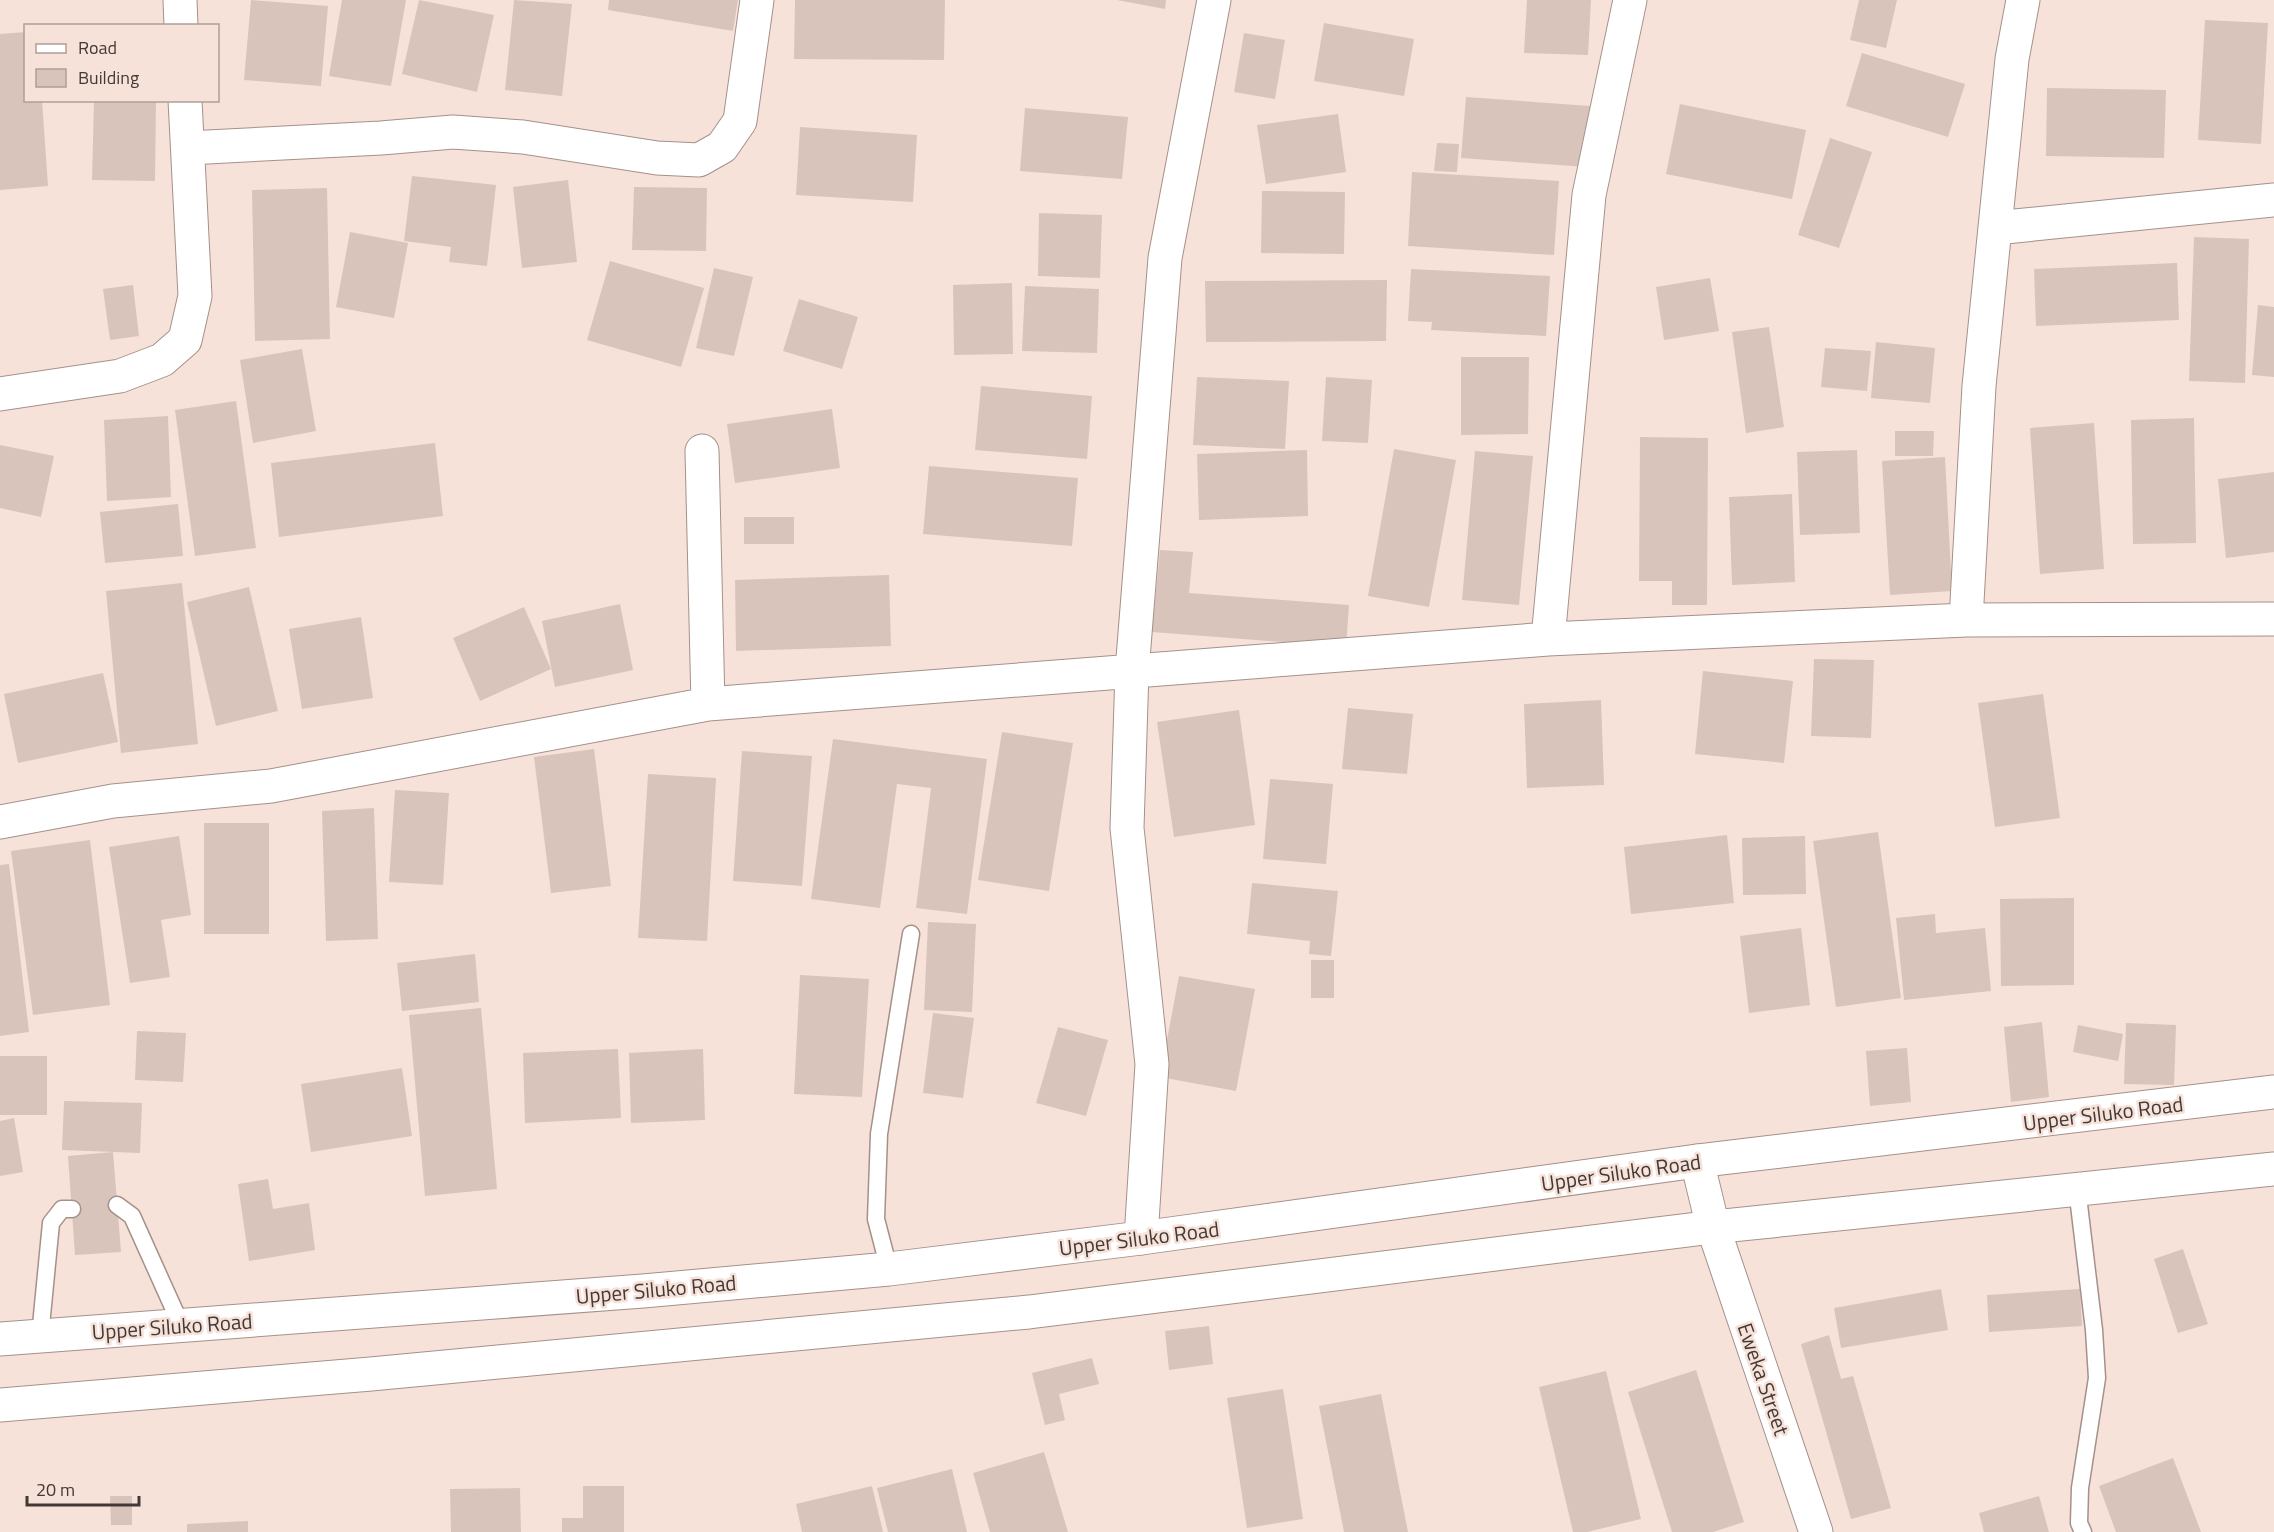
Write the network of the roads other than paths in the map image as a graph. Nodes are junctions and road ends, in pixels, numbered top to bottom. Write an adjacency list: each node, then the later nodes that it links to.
1 (180, 0): 6 (street)
2 (757, 0): 8 (street)
3 (1214, 0): 16 (street)
4 (1630, 0): 15 (street)
5 (2023, 0): 10 (street)
6 (181, 24)
7 (185, 102): 8 (street)
8 (188, 148): 11 (street)
9 (2274, 200): 10 (street)
10 (1995, 228): 14 (street)
11 (0, 394)
12 (702, 451): 17 (street)
13 (2274, 619): 14 (street)
14 (1966, 620): 15 (street)
15 (1548, 639): 16 (street)
16 (1132, 671): 17 (street); 27 (street)
17 (708, 704): 18 (street)
18 (0, 822)
19 (911, 934): 28 (lane)
20 (2274, 1092): 21 (street, Upper Siluko Road)
21 (1697, 1161): 26 (street); 27 (street, Upper Siluko Road)
22 (2274, 1169): 23 (street)
23 (2077, 1188): 26 (street); 34 (lane)
24 (117, 1205): 29 (lane)
25 (72, 1209): 30 (lane)
26 (1713, 1227): 32 (street); 33 (street, Eweka Street)
27 (1141, 1238): 28 (street, Upper Siluko Road)
28 (889, 1269): 29 (street, Upper Siluko Road)
29 (181, 1325): 30 (street, Upper Siluko Road)
30 (40, 1336): 31 (street, Upper Siluko Road)
31 (0, 1339)
32 (0, 1406)
33 (1815, 1532)
34 (2083, 1532)

